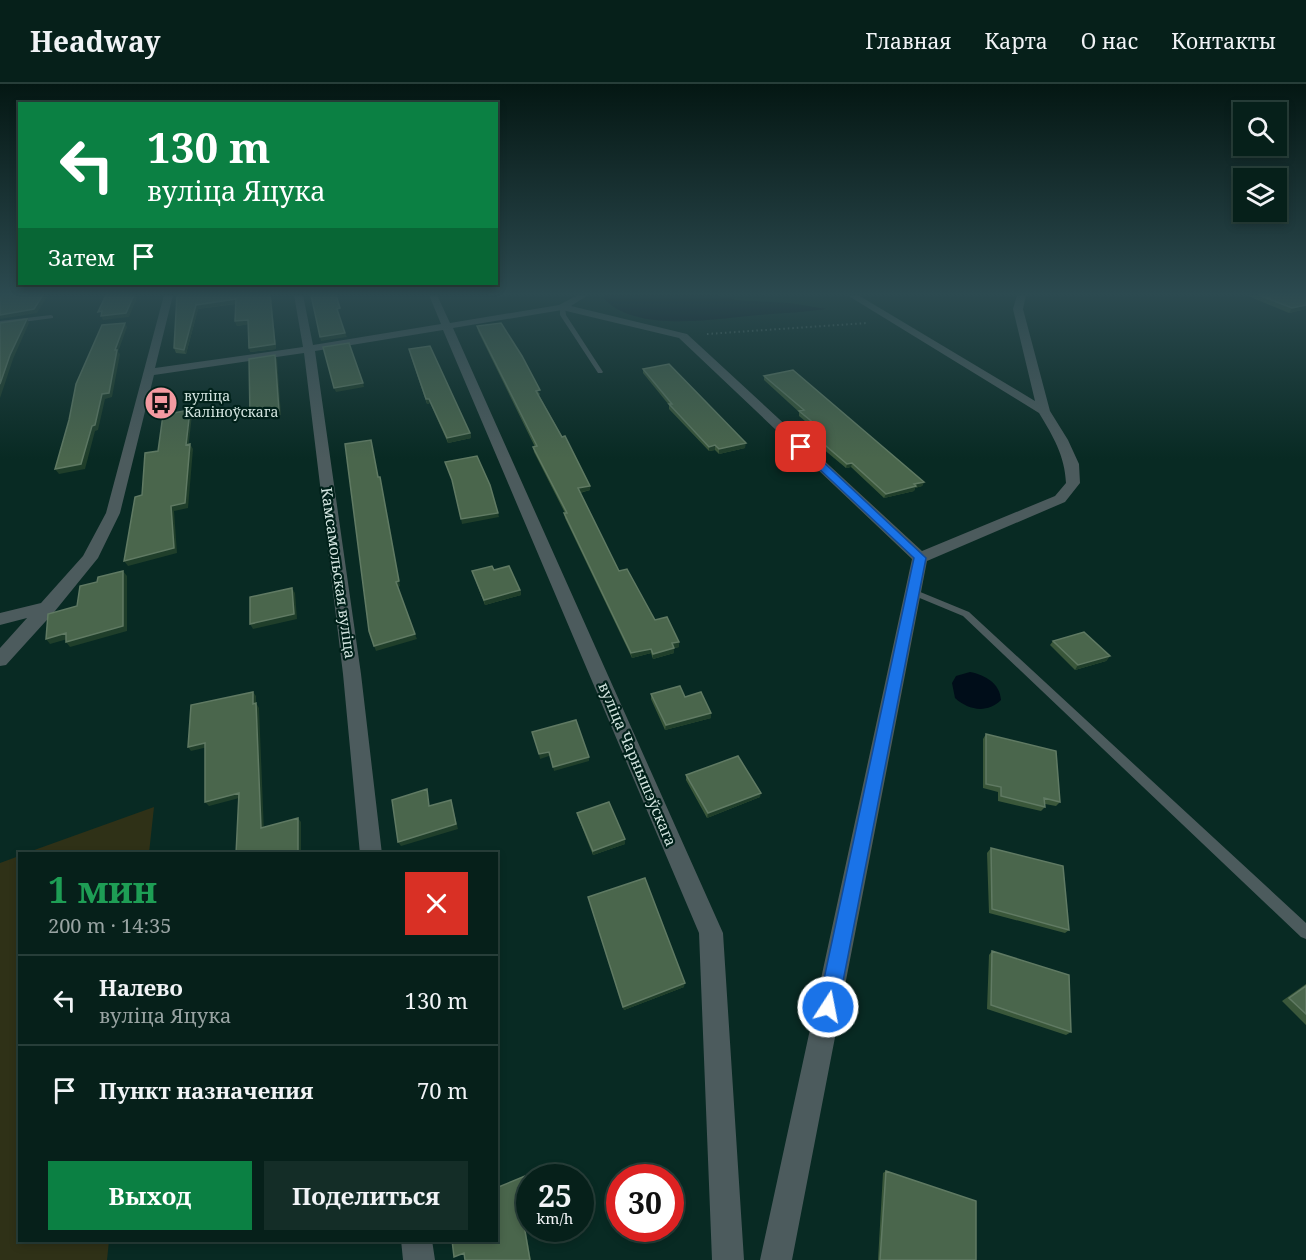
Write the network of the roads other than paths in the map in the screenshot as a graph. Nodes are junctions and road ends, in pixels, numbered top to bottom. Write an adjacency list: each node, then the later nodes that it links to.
1 (309, 349): 17 (street, Камсамольская вуліца)
2 (154, 350): 9 (street)
3 (303, 350): 9 (street)
4 (459, 350): 21 (street, вуліца Чарнышэўскага)
5 (586, 350): 10 (lane)
6 (698, 350): 12 (street)
7 (941, 350): 11 (street)
8 (1028, 350): 11 (street)
9 (149, 372): 14 (street)
10 (600, 372)
11 (1044, 411): 12 (street)
12 (920, 558): 13 (street)
13 (913, 592): 18 (lane); 22 (street)
14 (49, 607): 15 (street); 16 (street)
15 (0, 619)
16 (0, 660)
17 (371, 852)
18 (1306, 932)
19 (416, 1242): 20 (street)
20 (418, 1260)
21 (728, 1260)
22 (776, 1260)

